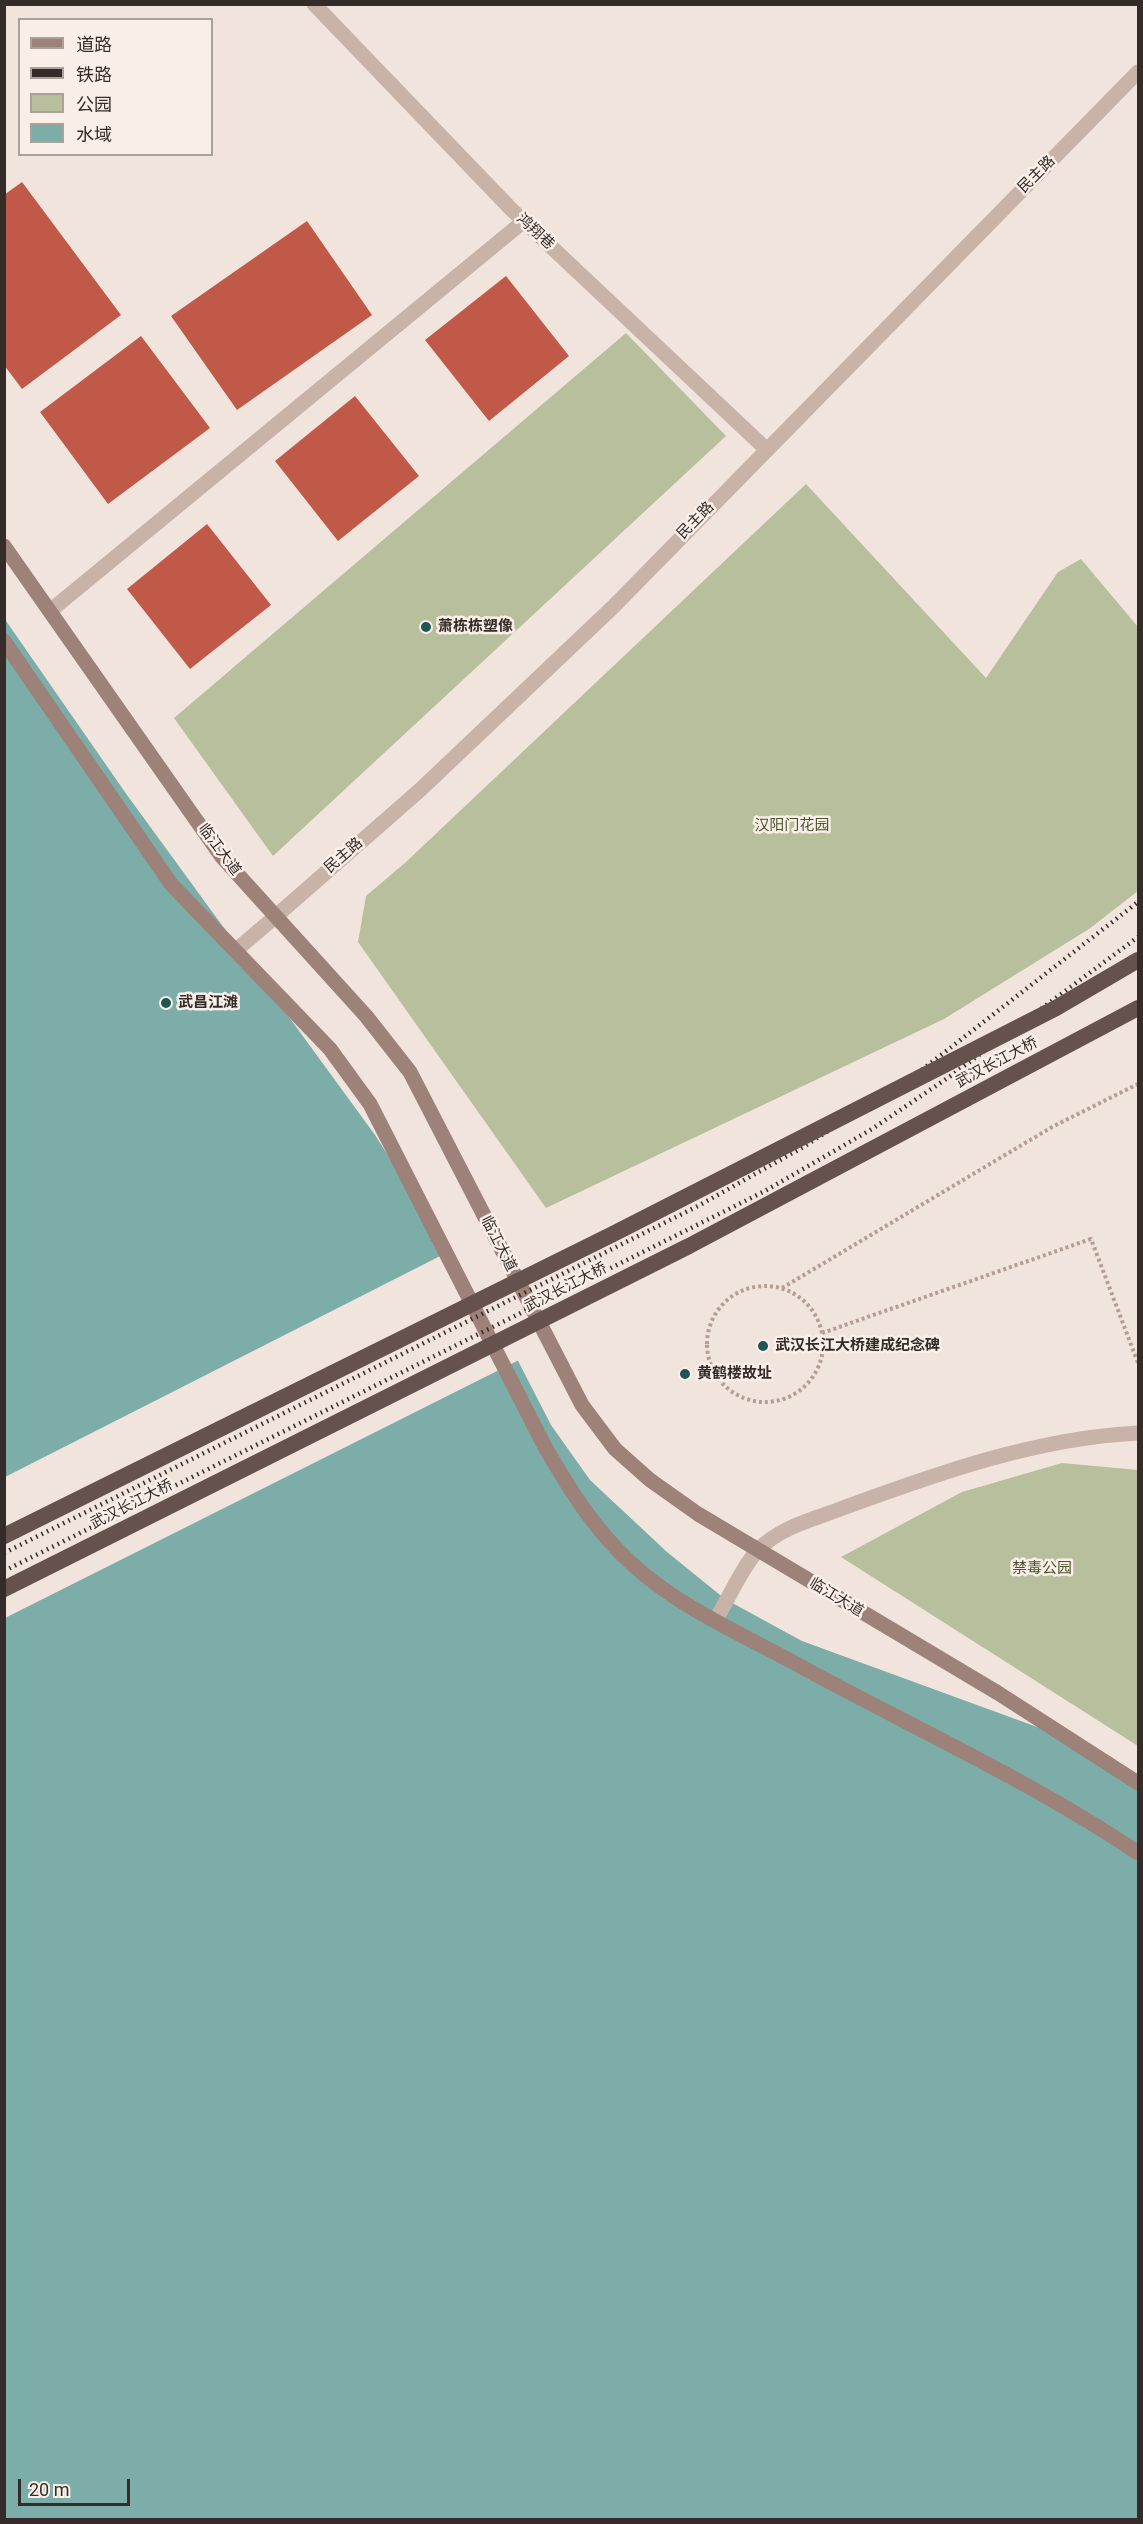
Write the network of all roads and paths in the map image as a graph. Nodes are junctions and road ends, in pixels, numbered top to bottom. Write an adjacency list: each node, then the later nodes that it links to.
1 (314, 4): 3 (street, 鸿翔巷)
2 (1138, 72): 4 (street, 民主路)
3 (524, 221): 4 (street, 鸿翔巷); 6 (street)
4 (766, 449): 8 (street, 民主路)
5 (4, 546): 6 (main road, 临江大道)
6 (50, 611): 8 (main road, 临江大道)
7 (4, 640): 9 (main road)
8 (275, 917): 9 (street, 民主路); 18 (main road, 临江大道)
9 (236, 951): 20 (main road)
10 (1138, 960): 17 (highway, 武汉长江大桥, bridge)
11 (1138, 1008): 19 (highway, 武汉长江大桥, bridge)
12 (1138, 1084): 13 (path)
13 (782, 1288): 14 (path); 14 (path)
14 (822, 1333): 15 (path)
15 (1138, 1363)
16 (1138, 1433): 18 (street)
17 (4, 1536)
18 (757, 1551): 20 (street); 21 (main road, 临江大道)
19 (4, 1589)
20 (715, 1621): 22 (main road)
21 (1138, 1783)
22 (1138, 1853)

